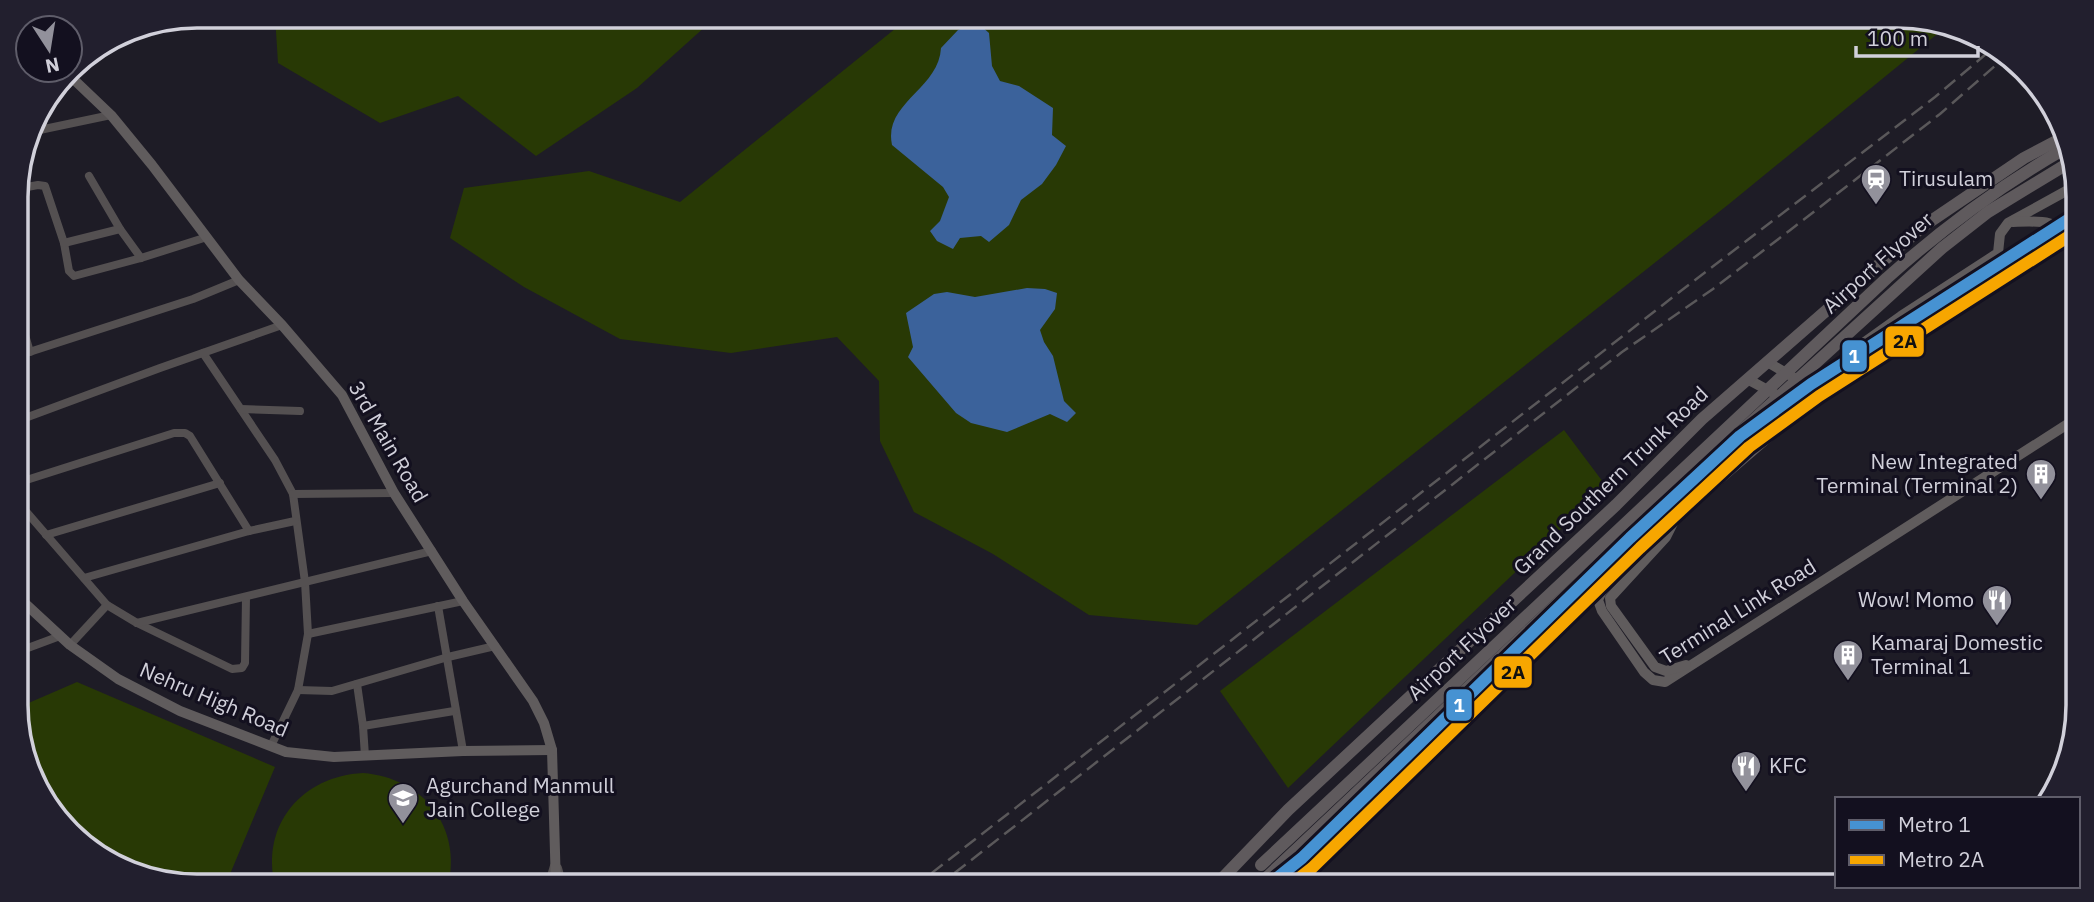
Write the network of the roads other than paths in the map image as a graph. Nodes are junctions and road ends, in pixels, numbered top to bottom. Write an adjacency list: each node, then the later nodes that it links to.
1 (78, 84): 2 (street, 3rd Main Road)
2 (111, 115): 3 (street); 13 (street, 3rd Main Road)
3 (42, 129)
4 (2056, 141): 21 (main road, Grand Southern Trunk Road)
5 (2060, 152): 69 (main road, Airport Flyover, bridge)
6 (2063, 166): 22 (main road)
7 (89, 176): 11 (street)
8 (28, 187): 14 (street)
9 (2066, 191): 10 (street)
10 (2011, 222): 12 (street); 24 (street, Terminal Link Road)
11 (120, 229): 14 (street); 15 (street)
12 (2066, 233)
13 (207, 237): 15 (street); 16 (street, 3rd Main Road)
14 (64, 243): 15 (street)
15 (141, 258)
16 (239, 280): 17 (street, 3rd Main Road); 19 (street)
17 (282, 326): 20 (street); 34 (street, 3rd Main Road)
18 (28, 345): 19 (street)
19 (30, 352)
20 (203, 353): 27 (street); 29 (street)
21 (1769, 363): 22 (street); 23 (main road, Grand Southern Trunk Road)
22 (1797, 379): 24 (street); 25 (main road)
23 (1749, 380): 25 (street); 68 (main road, Grand Southern Trunk Road)
24 (1820, 393): 26 (street, Terminal Link Road)
25 (1779, 395): 26 (street); 70 (main road)
26 (1801, 408): 37 (street, Terminal Link Road)
27 (241, 410): 28 (street); 35 (street)
28 (300, 411)
29 (28, 417)
30 (2066, 418): 37 (street, Terminal Link Road)
31 (2066, 425): 37 (street, Terminal Link Road)
32 (28, 480): 33 (street)
33 (220, 483): 39 (street); 40 (street)
34 (394, 493): 35 (street); 41 (street, 3rd Main Road)
35 (293, 494): 38 (street)
36 (28, 514): 40 (street)
37 (1676, 517)
38 (295, 521): 39 (street); 43 (street)
39 (249, 531): 42 (street)
40 (46, 535): 42 (street)
41 (432, 551): 43 (street); 45 (street, 3rd Main Road)
42 (84, 578): 46 (street)
43 (305, 582): 44 (street); 50 (street)
44 (246, 597): 49 (street); 49 (street)
45 (463, 601): 48 (street); 53 (street, 3rd Main Road)
46 (107, 604): 49 (street); 52 (street)
47 (28, 606): 51 (street, Nehru High Road)
48 (438, 606): 50 (street); 55 (street)
49 (137, 623)
50 (308, 634): 57 (street)
51 (60, 636): 52 (street, Nehru High Road); 54 (street)
52 (70, 645): 60 (street, Nehru High Road)
53 (495, 646): 55 (street); 61 (street, 3rd Main Road)
54 (28, 648)
55 (448, 657): 56 (street); 58 (street)
56 (356, 684): 57 (street); 59 (street)
57 (298, 690): 60 (street)
58 (454, 711): 59 (street); 62 (street)
59 (363, 726): 63 (street)
60 (271, 746): 63 (street, Nehru High Road)
61 (552, 750): 62 (street, Nehru High Road); 64 (street, 3rd Main Road)
62 (463, 751): 63 (street, Nehru High Road)
63 (365, 756)
64 (555, 862): 65 (street); 66 (street, 3rd Main Road); 67 (street)
65 (552, 874)
66 (556, 874)
67 (559, 874)
68 (1227, 874)
69 (1253, 874)
70 (1270, 874)

